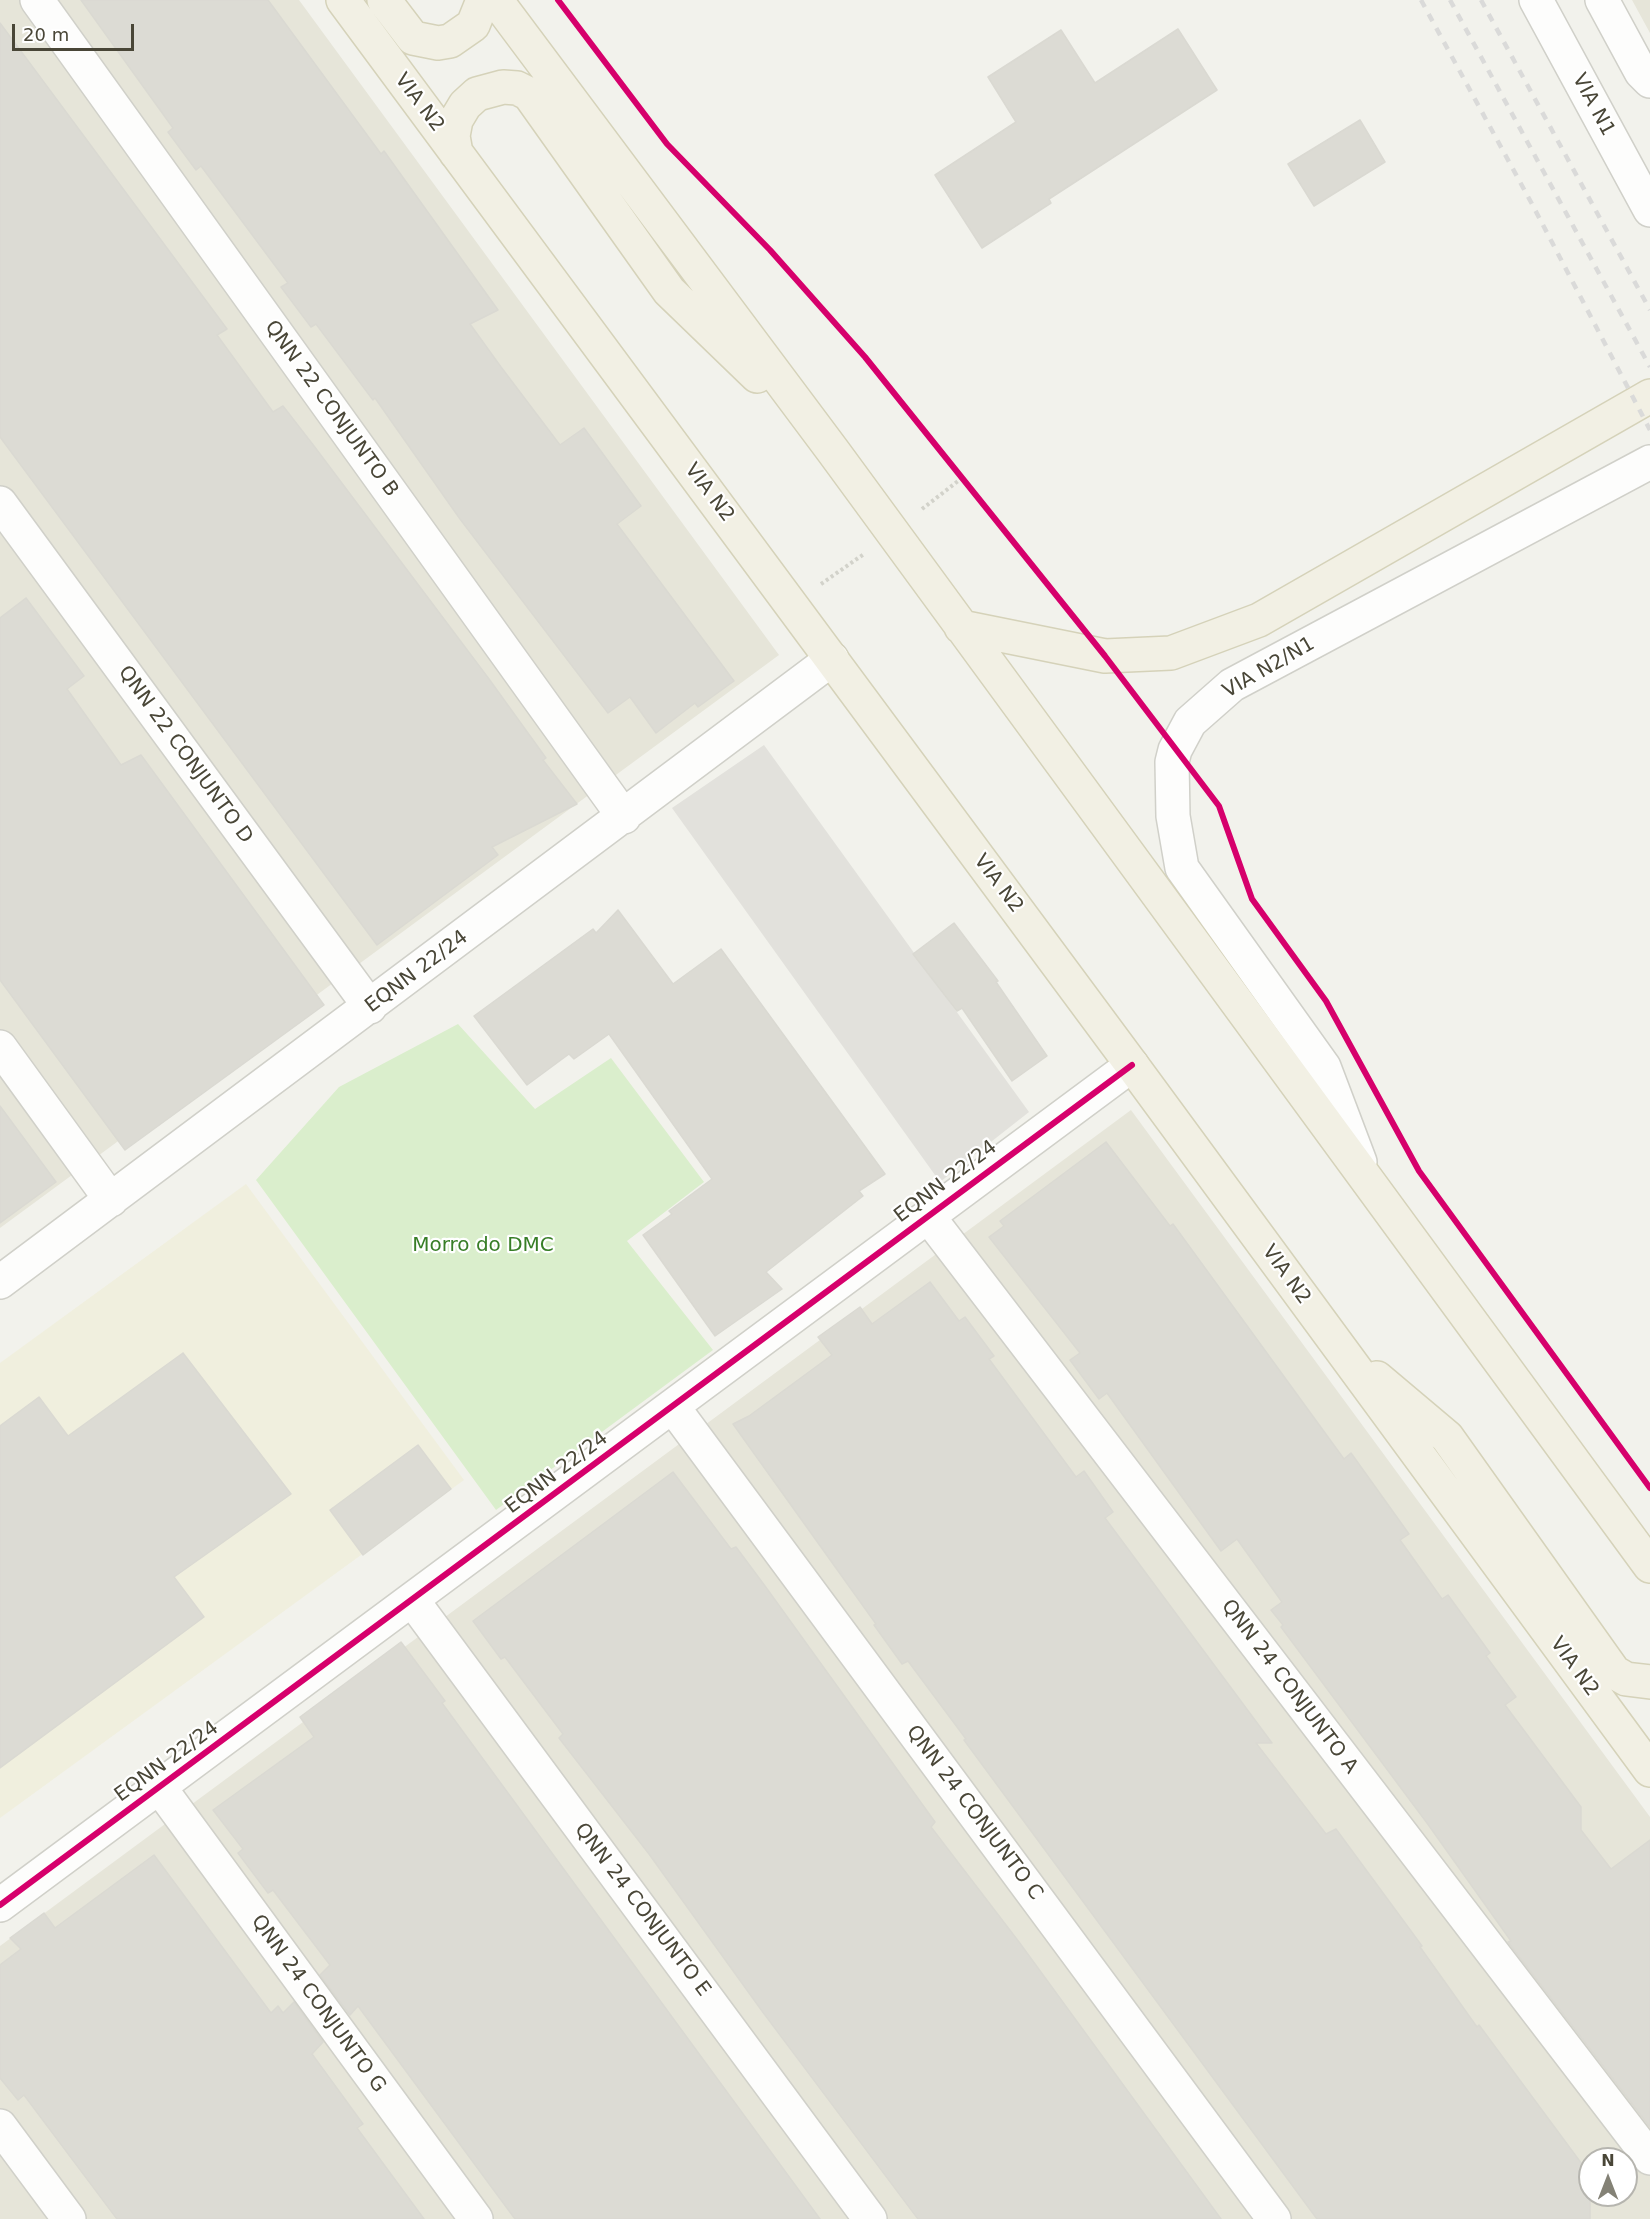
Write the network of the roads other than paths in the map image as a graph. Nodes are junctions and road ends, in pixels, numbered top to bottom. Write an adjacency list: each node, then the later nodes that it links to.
1 (37, 0): 17 (street, QNN 22 CONJUNTO B)
2 (343, 0): 9 (main road, VIA N2)
3 (384, 0): 4 (main road)
4 (483, 0)
5 (496, 0): 12 (main road)
6 (1536, 0): 10 (street, VIA N1)
7 (1602, 0): 8 (street)
8 (1650, 81)
9 (456, 153): 12 (main road); 16 (main road, VIA N2)
10 (1650, 210)
11 (1650, 396): 15 (main road)
12 (833, 451): 15 (main road)
13 (1650, 462): 21 (street, VIA N2/N1)
14 (0, 503): 18 (street, QNN 22 CONJUNTO D)
15 (961, 627): 21 (main road)
16 (832, 659): 17 (street, EQNN 22/24); 20 (main road, VIA N2)
17 (624, 817): 18 (street, EQNN 22/24)
18 (370, 1007): 22 (street, EQNN 22/24)
19 (0, 1047): 22 (street)
20 (1132, 1065): 23 (street, EQNN 22/24); 25 (main road, VIA N2)
21 (1367, 1180): 27 (main road)
22 (111, 1200): 24 (street, EQNN 22/24)
23 (928, 1216): 26 (street, EQNN 22/24); 34 (street, QNN 24 CONJUNTO A)
24 (0, 1282)
25 (1337, 1344): 29 (main road); 30 (main road, VIA N2)
26 (673, 1407): 28 (street, EQNN 22/24); 38 (street, QNN 24 CONJUNTO C)
27 (1650, 1566)
28 (413, 1601): 31 (street, EQNN 22/24); 37 (street, QNN 24 CONJUNTO E)
29 (1650, 1682)
30 (1650, 1770)
31 (160, 1788): 32 (street, EQNN 22/24); 36 (street, QNN 24 CONJUNTO G)
32 (0, 1905)
33 (0, 2126): 35 (street)
34 (1650, 2158)
35 (69, 2219)
36 (476, 2219)
37 (870, 2219)
38 (1274, 2219)

